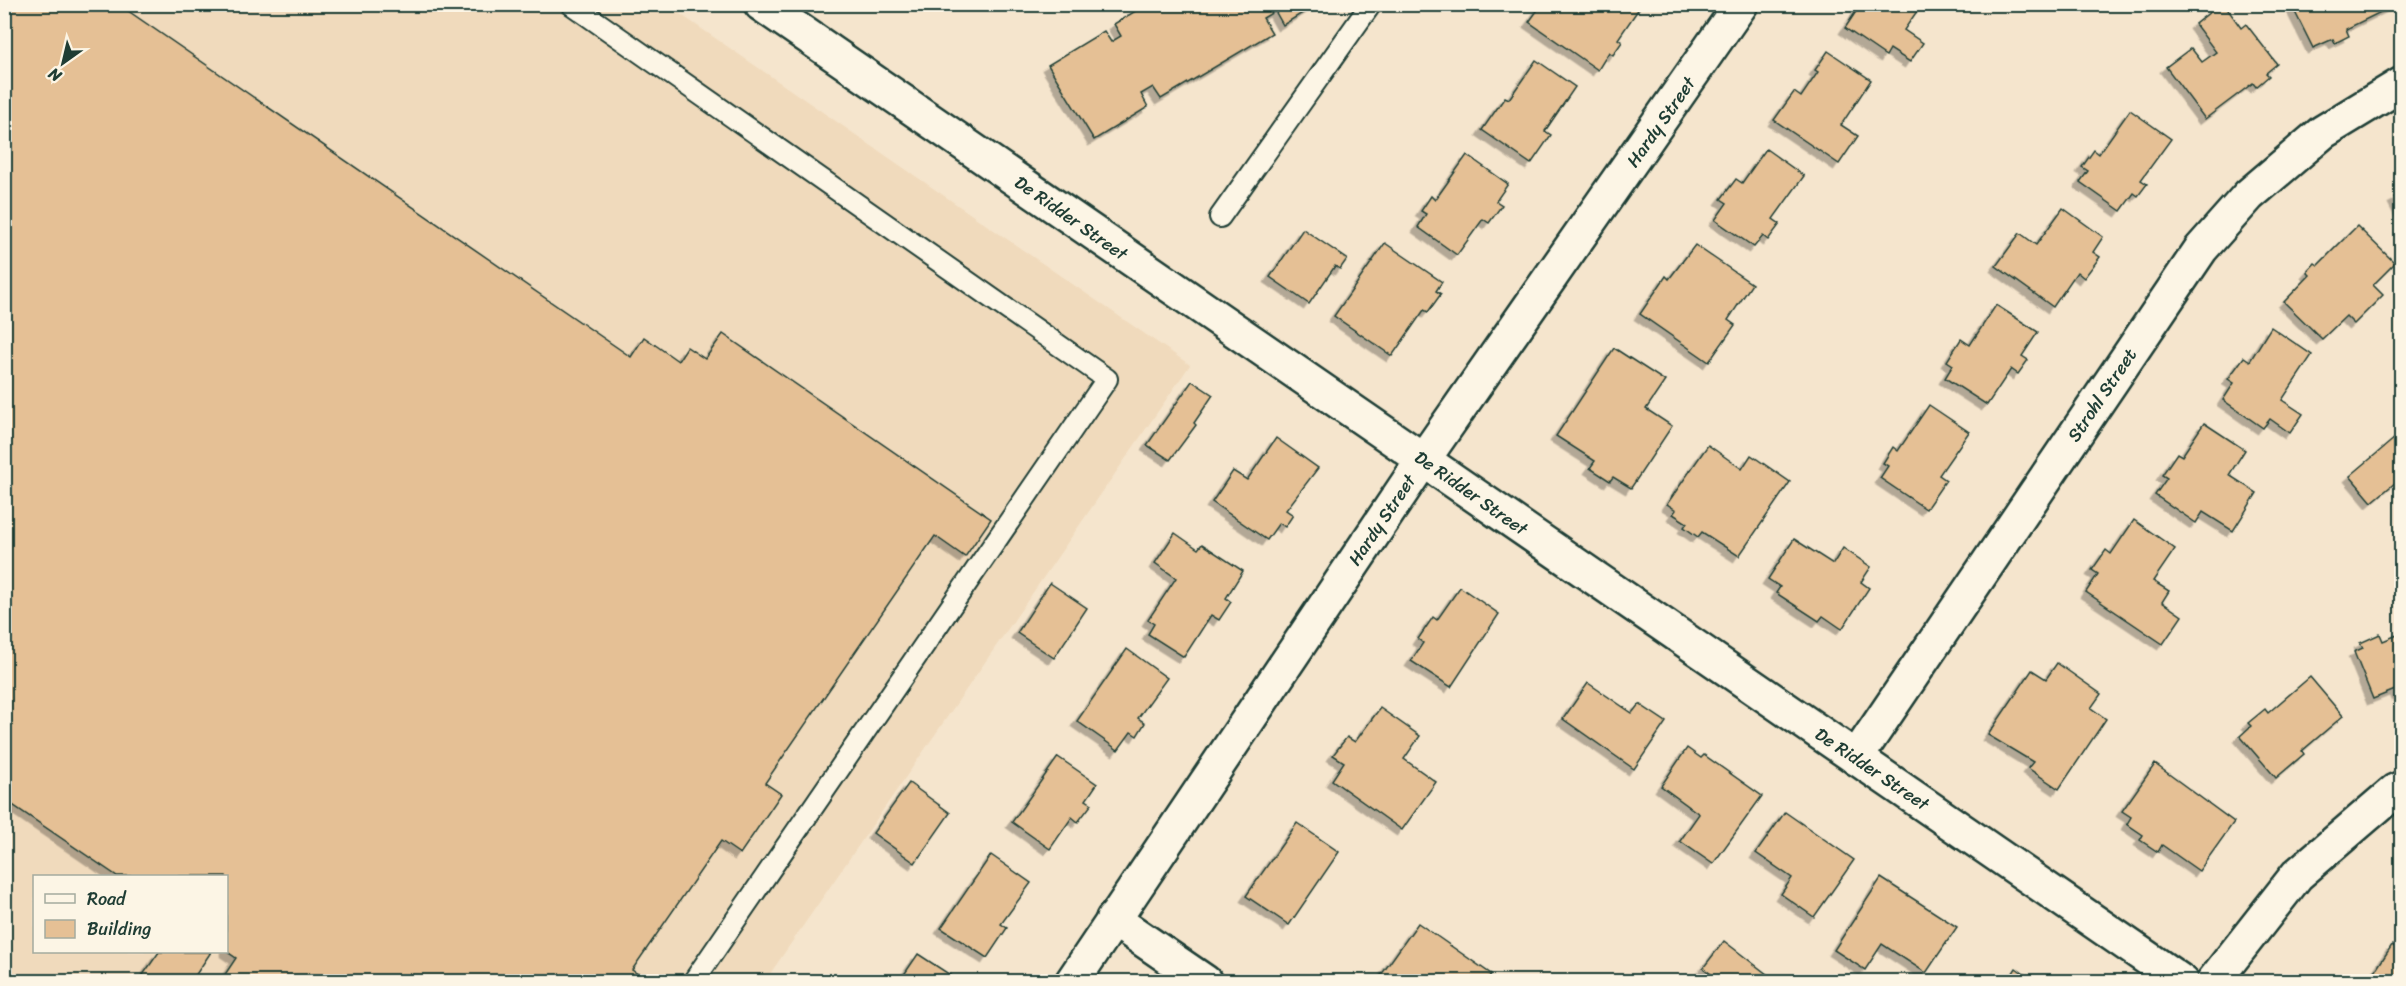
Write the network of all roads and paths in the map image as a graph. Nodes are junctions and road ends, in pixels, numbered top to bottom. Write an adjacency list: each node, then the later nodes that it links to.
1 (571, 4): 11 (lane)
2 (761, 4): 7 (street, De Ridder Street)
3 (1371, 4): 6 (lane)
4 (1741, 4): 7 (street, Hardy Street)
5 (2402, 84): 8 (street, Strohl Street)
6 (1220, 217)
7 (1423, 460): 8 (street, De Ridder Street); 10 (street, Hardy Street)
8 (1856, 758): 14 (street, De Ridder Street)
9 (2402, 788): 15 (street)
10 (1113, 919): 12 (street, Hardy Street); 13 (street)
11 (693, 981)
12 (1072, 981)
13 (1205, 981)
14 (2182, 981)
15 (2213, 981)

